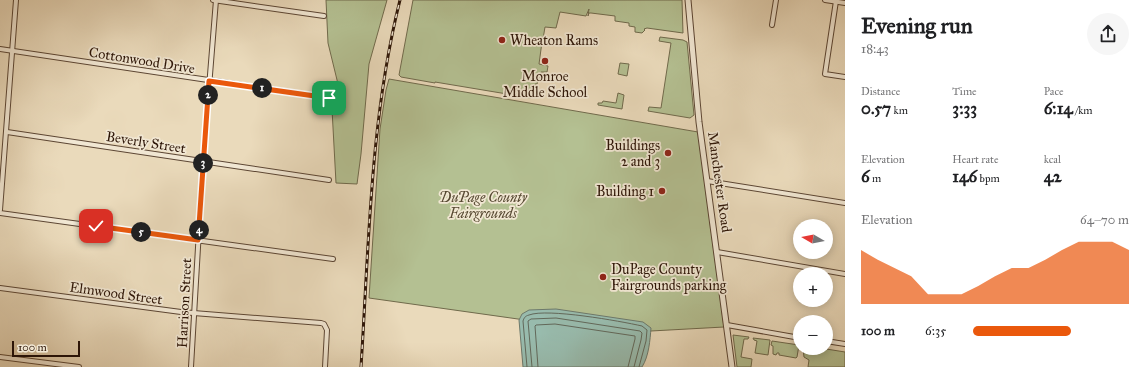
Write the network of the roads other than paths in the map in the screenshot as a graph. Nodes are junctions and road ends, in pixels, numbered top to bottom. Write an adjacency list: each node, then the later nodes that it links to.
1 (16, 0): 11 (street)
2 (215, 0): 8 (street); 13 (street, Harrison Street)
3 (688, 0): 18 (street, Manchester Road)
4 (776, 0): 9 (street)
5 (825, 0): 6 (street)
6 (836, 2): 7 (street); 12 (street)
7 (845, 3)
8 (324, 16)
9 (772, 25)
10 (0, 49): 11 (street, Cottonwood Drive)
11 (11, 50): 13 (street, Cottonwood Drive); 15 (street)
12 (845, 77)
13 (209, 81): 14 (street, Cottonwood Drive); 16 (street, Harrison Street)
14 (329, 98)
15 (7, 132): 16 (street, Beverly Street); 20 (street)
16 (203, 162): 17 (street, Beverly Street); 22 (street, Harrison Street)
17 (329, 180)
18 (708, 181): 19 (street); 23 (street, Manchester Road)
19 (845, 203)
20 (0, 210)
21 (0, 213): 22 (street)
22 (198, 240): 24 (street); 27 (street, Harrison Street)
23 (717, 252): 25 (street); 28 (street, Manchester Road)
24 (333, 258)
25 (845, 274)
26 (0, 288): 27 (street, Elmwood Street)
27 (194, 313): 34 (street, Harrison Street); 35 (street, Elmwood Street)
28 (727, 325): 29 (street); 36 (street, Manchester Road)
29 (793, 337)
30 (833, 342): 31 (street)
31 (845, 344)
32 (0, 357): 33 (street)
33 (79, 367)
34 (191, 367)
35 (324, 367)
36 (732, 367)

